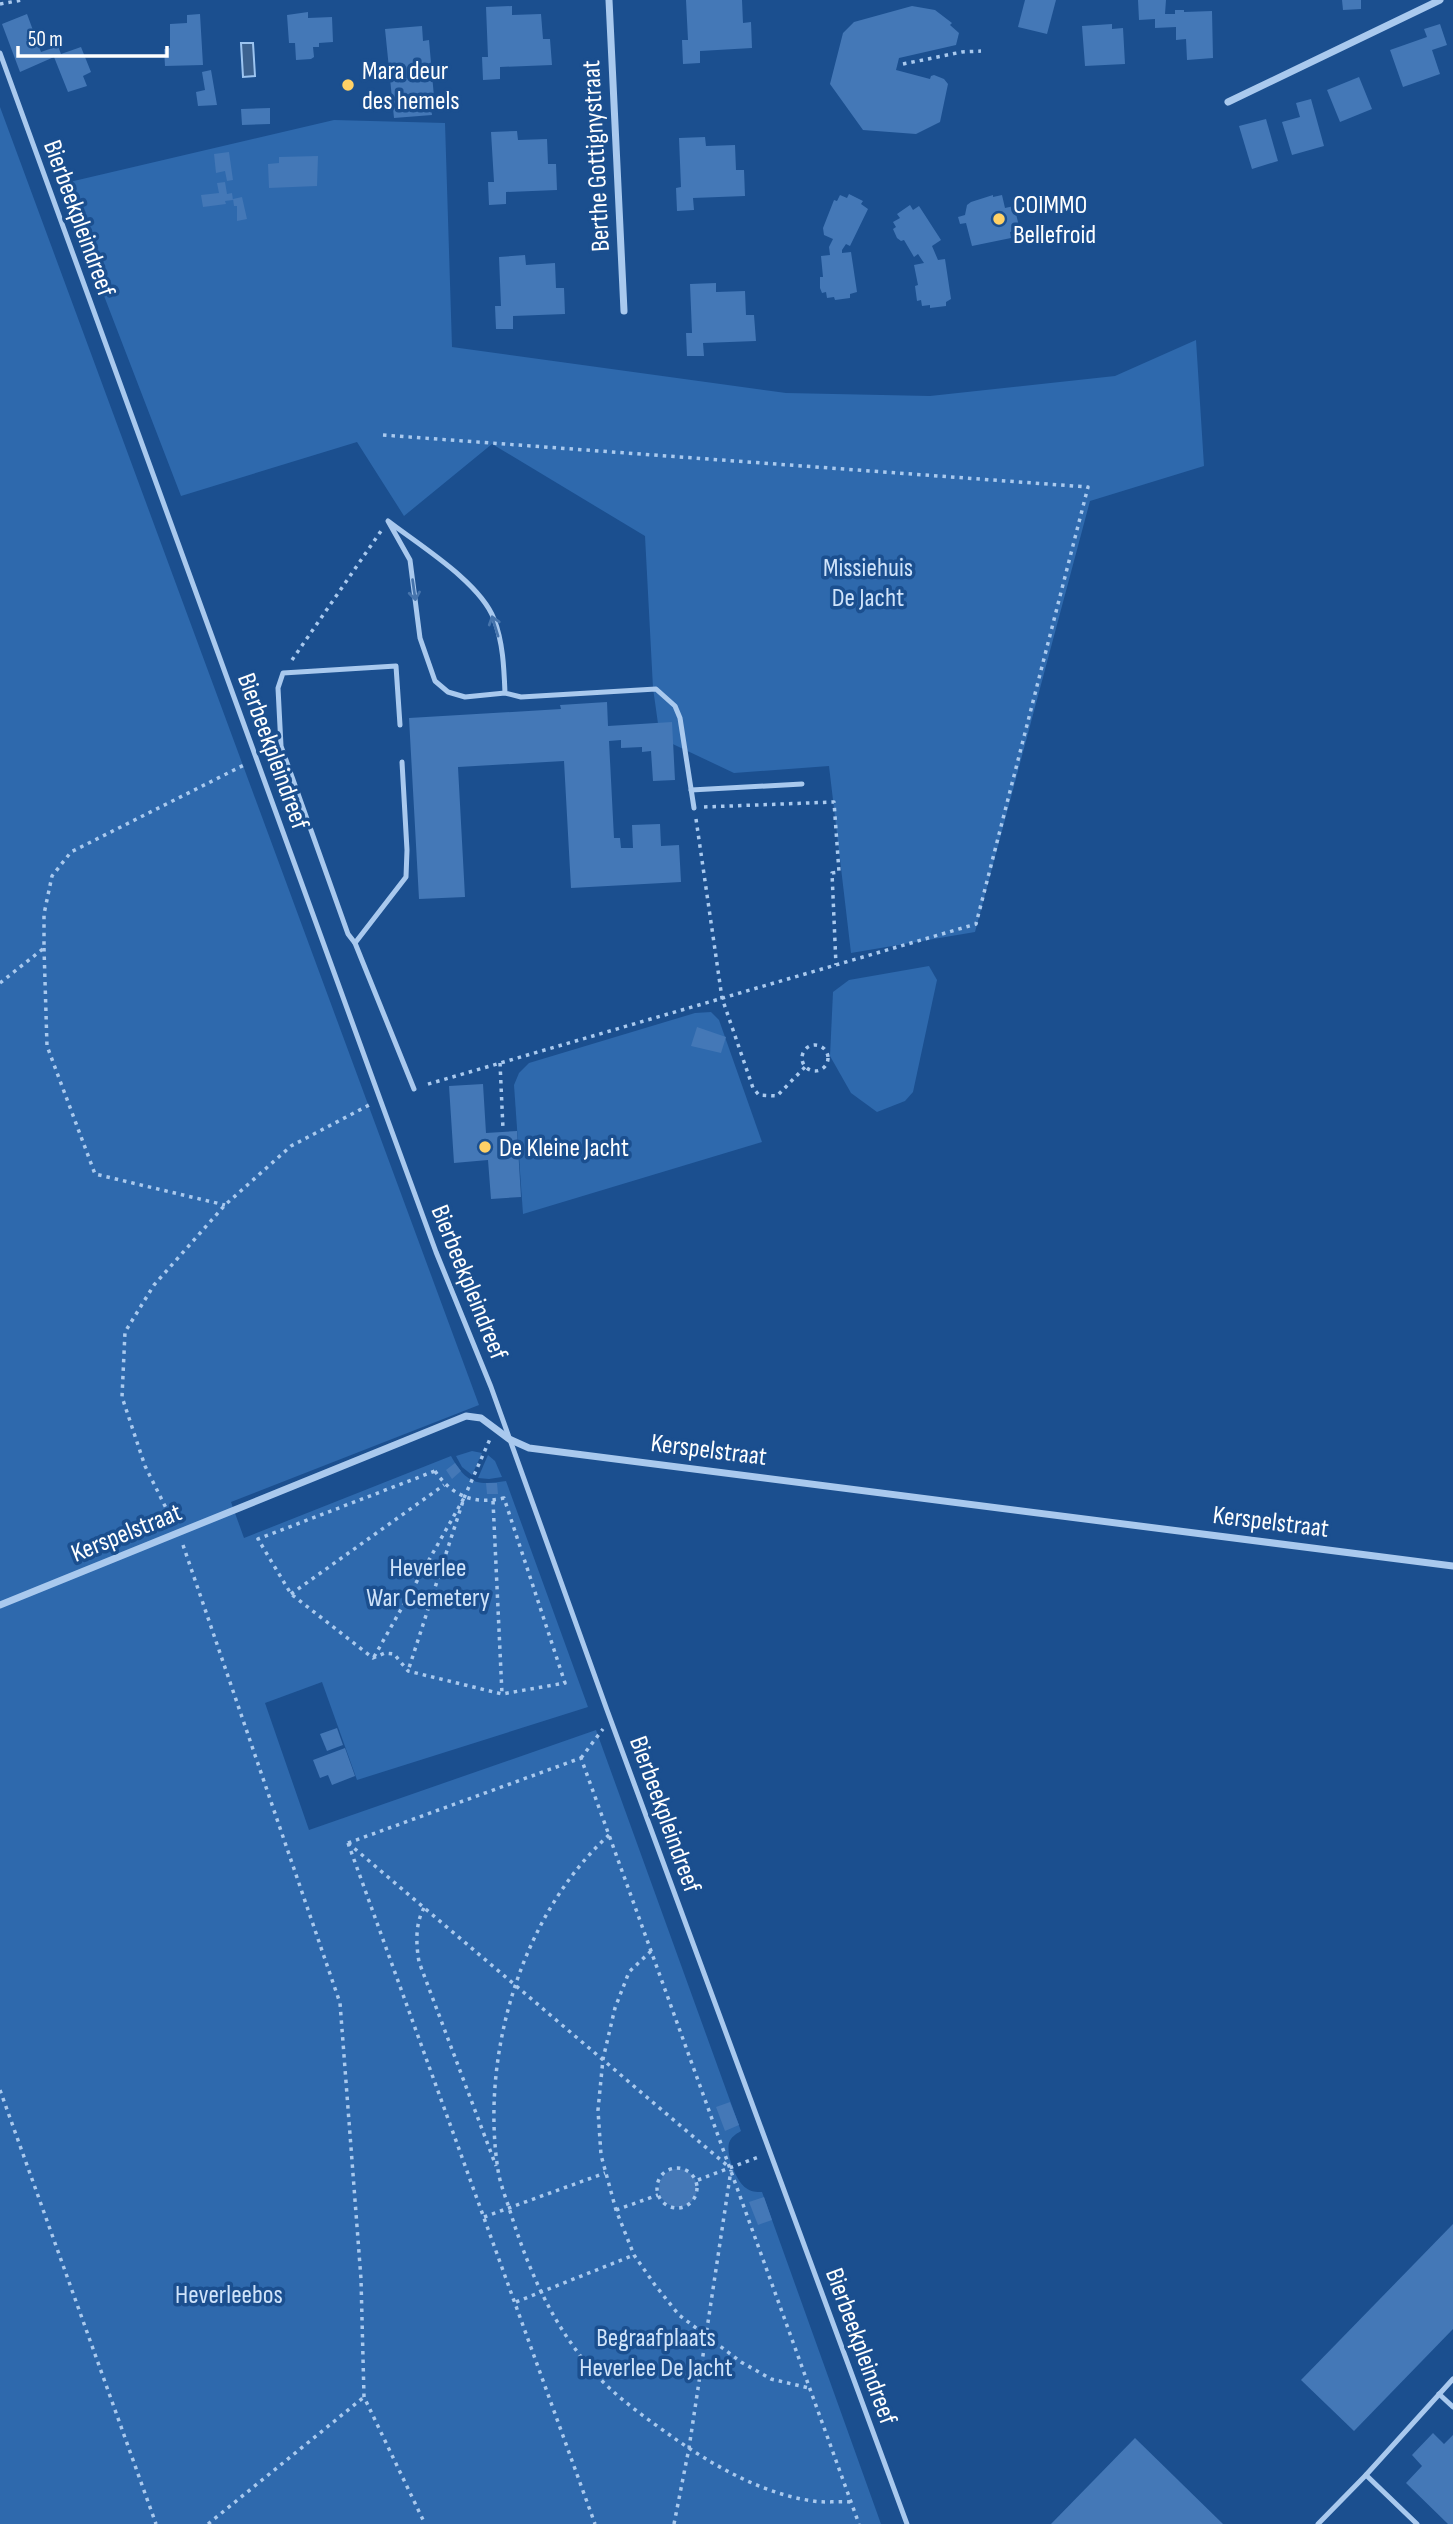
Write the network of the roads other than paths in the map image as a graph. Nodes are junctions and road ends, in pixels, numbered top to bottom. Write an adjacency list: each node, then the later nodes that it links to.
1 (609, 0): 5 (street, Berthe Gottignystraat)
2 (1440, 0): 4 (street)
3 (0, 53): 14 (lane, Bierbeekpleindreef)
4 (1228, 102)
5 (624, 311)
6 (505, 693): 6 (lane, one-way to 6); 10 (lane)
7 (400, 725): 12 (lane)
8 (402, 762): 12 (lane)
9 (802, 784): 10 (lane)
10 (691, 790): 11 (lane)
11 (694, 808)
12 (355, 943): 13 (lane)
13 (414, 1088)
14 (509, 1439): 15 (street, Kerspelstraat); 16 (street, Kerspelstraat); 21 (lane, Bierbeekpleindreef)
15 (1453, 1566)
16 (0, 1605)
17 (1453, 2379): 18 (lane)
18 (1439, 2393): 19 (lane); 20 (lane)
19 (1453, 2407)
20 (1366, 2475): 22 (lane); 23 (lane)
21 (907, 2524)
22 (1318, 2524)
23 (1417, 2524)

